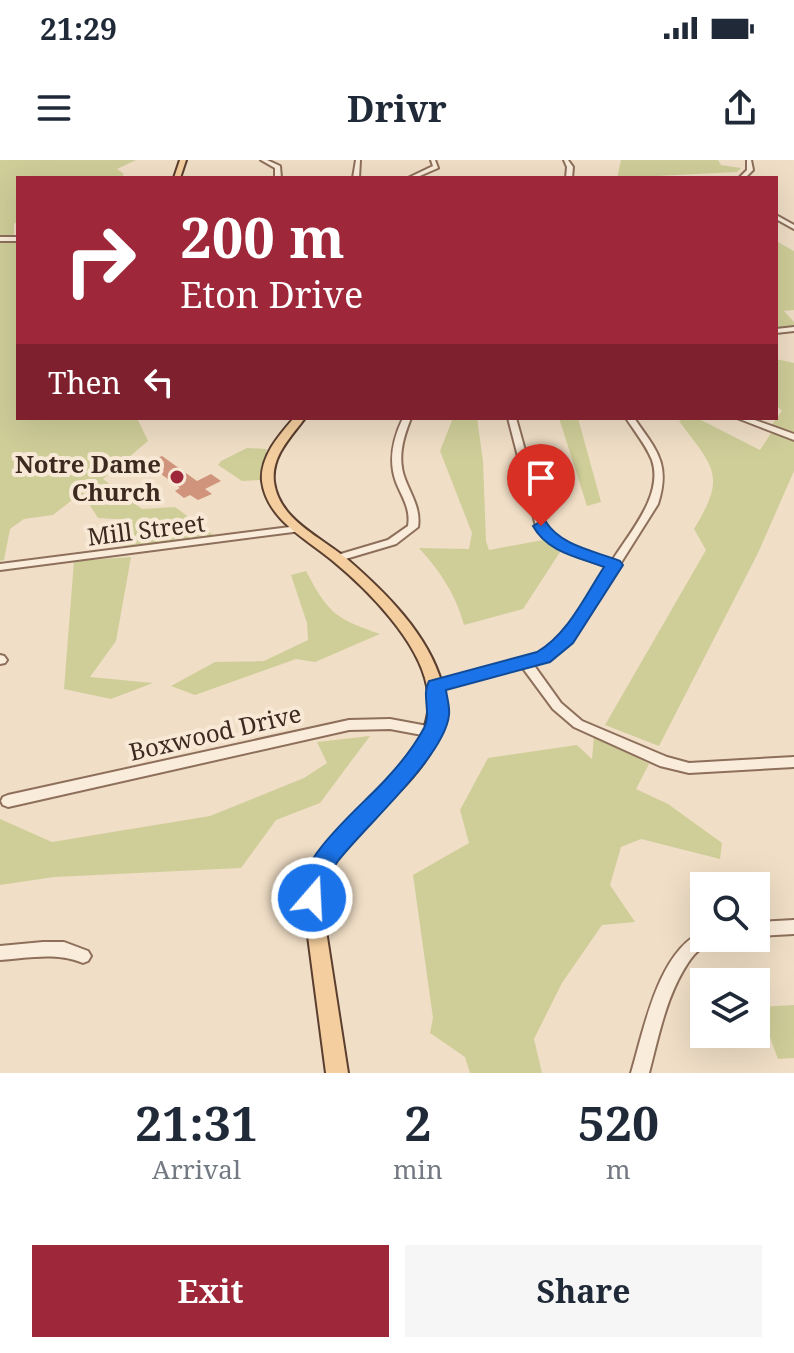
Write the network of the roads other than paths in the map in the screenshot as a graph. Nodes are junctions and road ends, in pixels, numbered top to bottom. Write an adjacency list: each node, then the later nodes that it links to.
1 (263, 160): 3 (street)
2 (433, 160): 4 (street)
3 (278, 176)
4 (417, 176)
5 (298, 420): 11 (main road)
6 (406, 420): 12 (street)
7 (513, 420): 13 (street)
8 (631, 420): 13 (street)
9 (747, 420): 10 (street)
10 (794, 437)
11 (298, 529): 12 (main road); 14 (street, Mill Street)
12 (338, 558): 16 (main road)
13 (614, 565): 15 (street)
14 (0, 567)
15 (525, 662): 16 (street); 18 (street)
16 (436, 686): 17 (main road)
17 (433, 732): 19 (street, Boxwood Drive); 25 (main road)
18 (794, 762)
19 (8, 801)
20 (794, 927): 21 (street)
21 (770, 928)
22 (690, 947): 26 (street)
23 (0, 953): 24 (street)
24 (83, 956)
25 (337, 1073)
26 (640, 1073)

